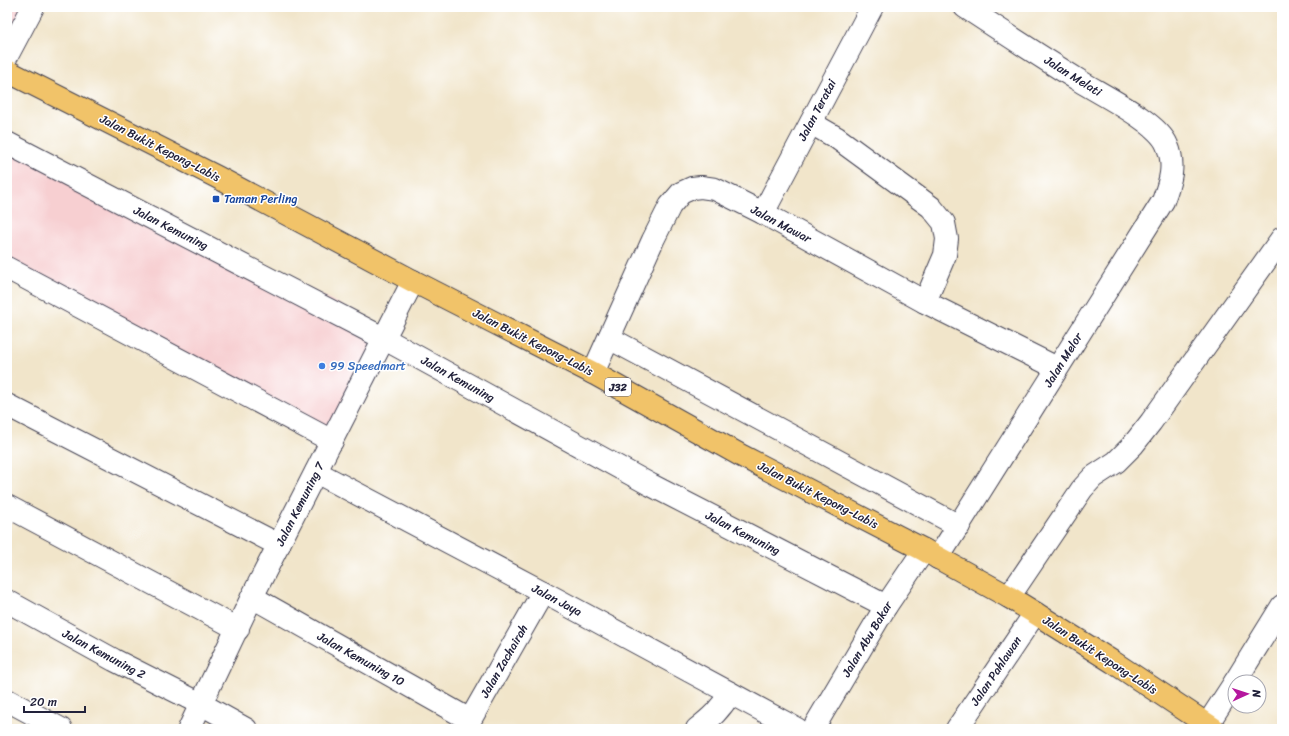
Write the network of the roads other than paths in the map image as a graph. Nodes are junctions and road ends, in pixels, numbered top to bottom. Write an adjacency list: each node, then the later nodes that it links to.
1 (33, 7): 4 (street)
2 (872, 7): 6 (street, Jalan Teratai)
3 (964, 7): 8 (street, Jalan Melati)
4 (7, 56)
5 (7, 70): 12 (main road, Jalan Bukit Kepong-Labis / J32)
6 (811, 123): 9 (street, Jalan Teratai); 13 (street)
7 (7, 143): 14 (street, Jalan Kemuning)
8 (1171, 156): 16 (street, Jalan Melor)
9 (763, 213): 13 (street, Jalan Mawar); 15 (street, Jalan Mawar)
10 (1282, 238): 26 (street)
11 (7, 268): 19 (street)
12 (413, 281): 14 (street, Jalan Kemuning 7); 17 (main road, Jalan Bukit Kepong-Labis / J32)
13 (925, 302): 16 (street, Jalan Mawar)
14 (383, 338): 19 (street, Jalan Kemuning 7); 29 (street, Jalan Kemuning)
15 (609, 338): 17 (street, Jalan Mawar); 22 (street)
16 (1057, 368): 22 (street, Jalan Melor)
17 (593, 373): 24 (main road, Jalan Bukit Kepong-Labis / J32)
18 (7, 406): 23 (street)
19 (332, 441): 20 (street, Jalan Kemuning 7)
20 (316, 472): 23 (street, Jalan Kemuning 7); 25 (street, Jalan Jaya)
21 (7, 506): 32 (street)
22 (959, 526): 24 (street, Jalan Melor)
23 (279, 545): 27 (street, Jalan Kemuning 7)
24 (931, 554): 26 (main road, Jalan Bukit Kepong-Labis / J32); 29 (street, Jalan Abu Bakar)
25 (543, 592): 34 (street, Jalan Jaya); 38 (street, Jalan Zachairah)
26 (1009, 597): 31 (main road, Jalan Bukit Kepong-Labis / J32)
27 (252, 598): 32 (street, Jalan Kemuning 7); 38 (street, Jalan Kemuning 10)
28 (7, 602): 37 (street, Jalan Kemuning 2)
29 (886, 606): 45 (street, Jalan Abu Bakar)
30 (1282, 606): 33 (street)
31 (1035, 613): 39 (main road, Jalan Bukit Kepong-Labis / J32); 46 (street, Jalan Pahlawan)
32 (238, 629): 37 (street, Jalan Kemuning 7)
33 (1240, 674)
34 (730, 693): 43 (street); 44 (street, Jalan Jaya)
35 (1227, 696): 39 (street)
36 (7, 700): 40 (street)
37 (201, 704): 41 (street, Jalan Kemuning 7); 42 (street, Jalan Kemuning 2)
38 (468, 725)
39 (1210, 727)
40 (61, 729)
41 (189, 729)
42 (246, 729)
43 (697, 729)
44 (797, 729)
45 (812, 729)
46 (957, 729)

